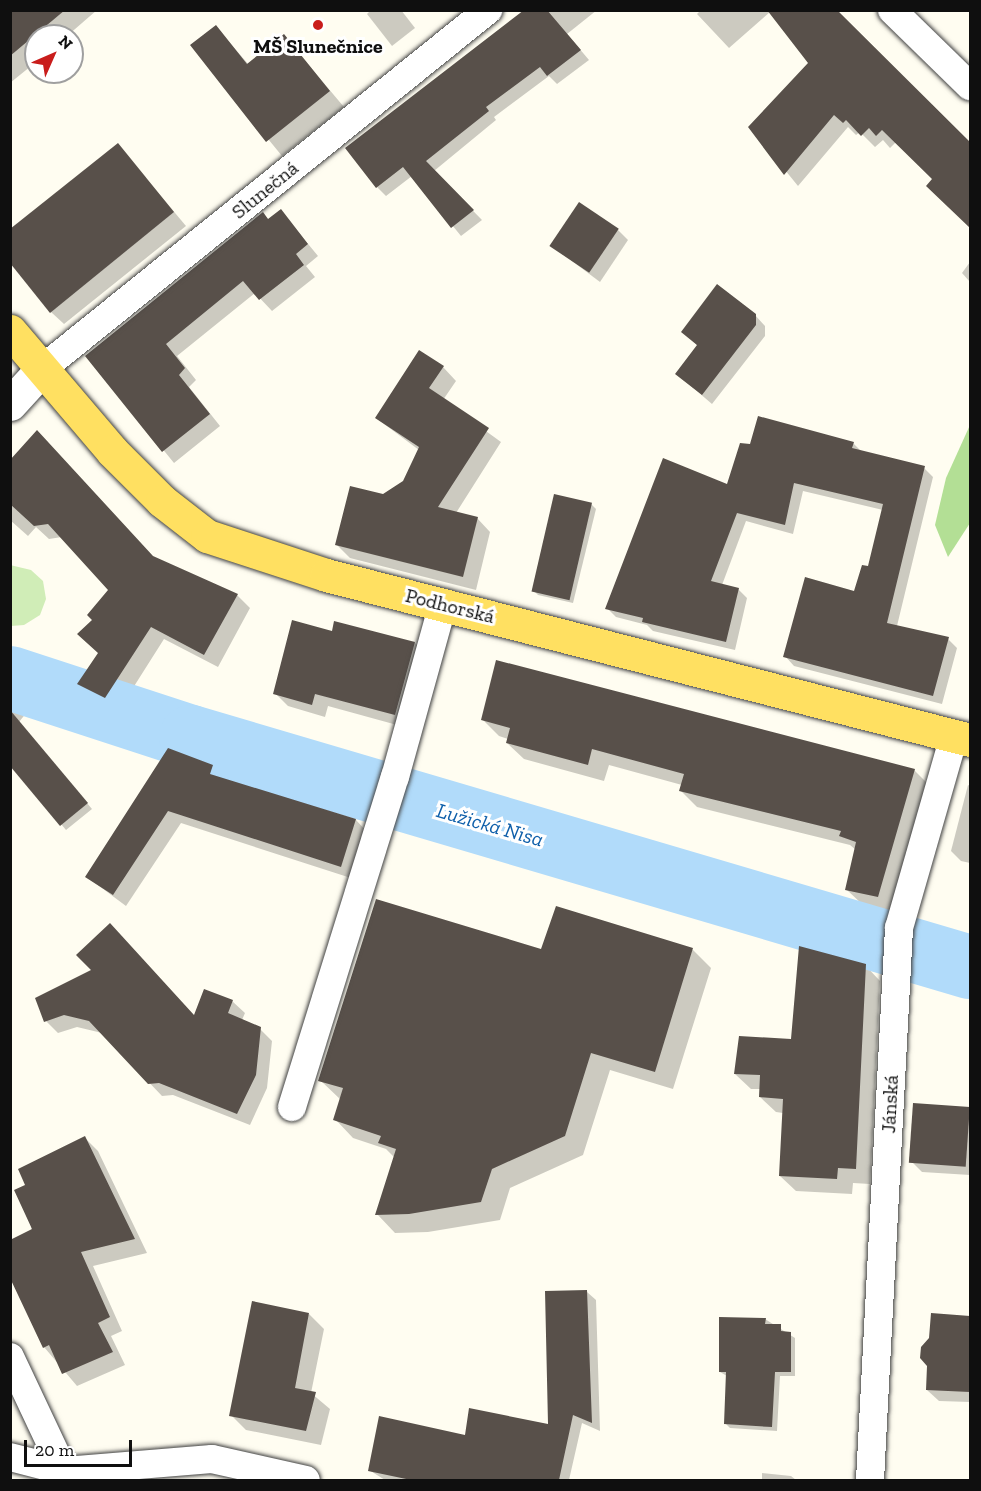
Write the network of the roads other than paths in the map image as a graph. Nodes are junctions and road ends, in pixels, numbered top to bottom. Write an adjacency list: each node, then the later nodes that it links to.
1 (488, 10): 5 (street, Slunečná)
2 (892, 10): 3 (street)
3 (970, 86)
4 (10, 331): 5 (main road, Podhorská)
5 (42, 369): 6 (street); 7 (main road, Podhorská)
6 (10, 405)
7 (443, 604): 8 (main road, Podhorská); 9 (street)
8 (962, 738): 14 (street, Jánská)
9 (292, 1107)
10 (10, 1357): 12 (street)
11 (10, 1457): 12 (street)
12 (66, 1476): 13 (street)
13 (306, 1480)
14 (870, 1480)

